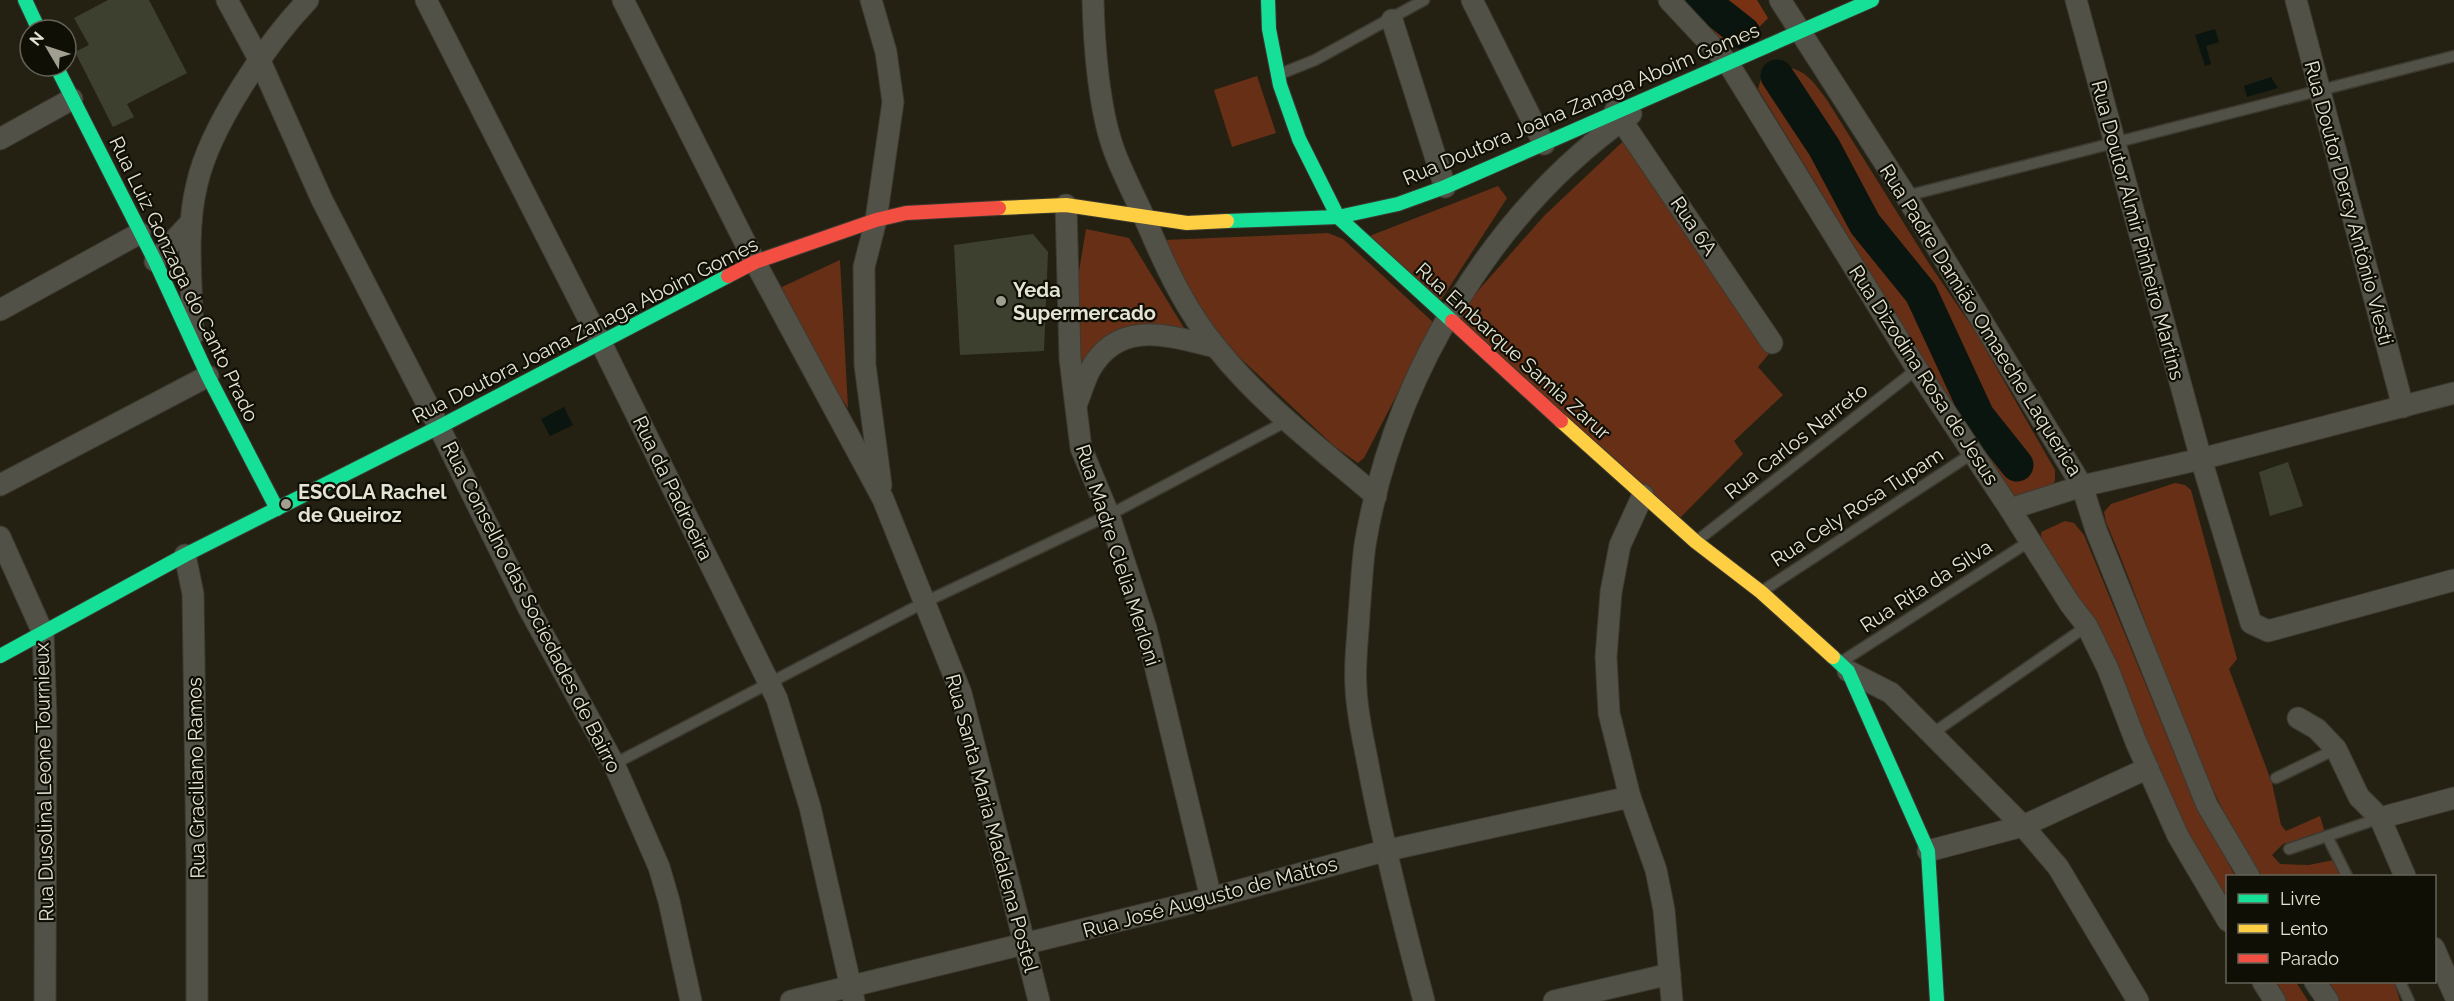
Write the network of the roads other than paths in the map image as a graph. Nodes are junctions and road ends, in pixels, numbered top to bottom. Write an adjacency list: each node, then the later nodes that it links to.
1 (25, 0): 16 (street)
2 (227, 0): 20 (street, Rua Conselho das Sociedades de Bairro)
3 (308, 0): 20 (street)
4 (426, 0): 44 (street, Rua da Padroeira)
5 (623, 0): 40 (street, Rua Santa Maria Madalena Postel)
6 (871, 0): 36 (street)
7 (1093, 0): 35 (street)
8 (1268, 0): 22 (street, Rua Embarque Samia Zarur)
9 (1424, 0): 17 (lane)
10 (1472, 0): 30 (street)
11 (1669, 0): 21 (street, Rua Dizodina Rosa de Jesus)
12 (1780, 0): 18 (street, Rua Padre Damião Omaeche Laquerica)
13 (1872, 0): 18 (street, Rua Doutora Joana Zanaga Aboim Gomes)
14 (2076, 0): 29 (street, Rua Doutor Almir Pinheiro Martins)
15 (2296, 0): 25 (street, Rua Doutor Dercy Antônio Viesti)
16 (33, 18)
17 (1392, 20): 22 (lane); 31 (street)
18 (1798, 32): 21 (street, Rua Doutora Joana Zanaga Aboim Gomes); 32 (street, Rua Padre Damião Omaeche Laquerica)
19 (2454, 56): 25 (lane)
20 (260, 61): 37 (street); 53 (street, Rua Conselho das Sociedades de Bairro)
21 (1728, 63): 24 (street, Rua Doutora Joana Zanaga Aboim Gomes); 47 (street, Rua Dizodina Rosa de Jesus)
22 (1276, 75): 34 (street, Rua Embarque Samia Zarur)
23 (62, 78): 26 (street, Rua Luiz Gonzaga do Canto Prado)
24 (1669, 88): 27 (street)
25 (2319, 90): 29 (lane); 50 (street, Rua Doutor Dercy Antônio Viesti)
26 (72, 99): 28 (street); 38 (street, Rua Luiz Gonzaga do Canto Prado)
27 (1618, 116): 30 (street, Rua Doutora Joana Zanaga Aboim Gomes); 42 (street); 45 (street, Rua 6A)
28 (0, 139)
29 (2113, 143): 32 (lane); 55 (street, Rua Doutor Almir Pinheiro Martins)
30 (1544, 144): 31 (street, Rua Doutora Joana Zanaga Aboim Gomes)
31 (1445, 187): 34 (street, Rua Doutora Joana Zanaga Aboim Gomes)
32 (1906, 196): 57 (street, Rua Padre Damião Omaeche Laquerica)
33 (1066, 205): 35 (street, Rua Doutora Joana Zanaga Aboim Gomes); 36 (street, Rua Doutora Joana Zanaga Aboim Gomes); 51 (street, Rua Madre Clelia Merloni)
34 (1338, 217): 35 (street, Rua Doutora Joana Zanaga Aboim Gomes); 42 (street, Rua Embarque Samia Zarur)
35 (1144, 218): 46 (street)
36 (876, 220): 40 (street, Rua Doutora Joana Zanaga Aboim Gomes); 60 (street)
37 (191, 222): 39 (street); 43 (street)
38 (140, 233): 39 (street, Rua Luiz Gonzaga do Canto Prado); 41 (street)
39 (155, 261): 43 (street, Rua Luiz Gonzaga do Canto Prado)
40 (755, 262): 44 (street, Rua Doutora Joana Zanaga Aboim Gomes); 60 (street, Rua Santa Maria Madalena Postel)
41 (0, 310)
42 (1447, 319): 58 (street, Rua Embarque Samia Zarur); 59 (street)
43 (193, 343): 48 (street, Rua Luiz Gonzaga do Canto Prado)
44 (601, 343): 53 (street, Rua Doutora Joana Zanaga Aboim Gomes); 75 (street, Rua da Padroeira)
45 (1772, 343)
46 (1216, 347): 51 (street); 52 (street)
47 (1917, 369): 54 (street, Rua Dizodina Rosa de Jesus); 66 (lane, Rua Carlos Narreto)
48 (208, 376): 56 (street); 61 (street, Rua Luiz Gonzaga do Canto Prado)
49 (2454, 393): 50 (street, Rua Padre Damião Omaeche Laquerica)
50 (2403, 407): 55 (street, Rua Padre Damião Omaeche Laquerica)
51 (1075, 409): 63 (street, Rua Madre Clelia Merloni)
52 (1287, 421): 59 (street); 63 (lane)
53 (440, 427): 61 (street, Rua Doutora Joana Zanaga Aboim Gomes); 79 (street, Rua Conselho das Sociedades de Bairro)
54 (1973, 453): 62 (street, Rua Dizodina Rosa de Jesus); 69 (lane, Rua Cely Rosa Tupam)
55 (2201, 459): 57 (street, Rua Padre Damião Omaeche Laquerica); 68 (street)
56 (0, 485)
57 (2082, 486): 62 (street); 90 (street)
58 (1643, 495): 66 (street, Rua Embarque Samia Zarur); 82 (street)
59 (1376, 496): 88 (street)
60 (883, 499): 70 (street, Rua Santa Maria Madalena Postel)
61 (277, 509): 67 (street, Rua Doutora Joana Zanaga Aboim Gomes)
62 (2010, 509): 65 (street, Rua Dizodina Rosa de Jesus)
63 (1108, 515): 70 (lane); 93 (street, Rua Madre Clelia Merloni)
64 (0, 537): 72 (street, Rua Dusolina Leone Tournieux)
65 (2030, 541): 71 (street, Rua Dizodina Rosa de Jesus); 74 (lane, Rua Rita da Silva)
66 (1696, 542): 69 (street, Rua Embarque Samia Zarur)
67 (185, 555): 72 (street, Rua Doutora Joana Zanaga Aboim Gomes); 104 (street, Rua Graciliano Ramos)
68 (2454, 580)
69 (1761, 592): 74 (street, Rua Embarque Samia Zarur)
70 (925, 602): 75 (lane); 95 (street, Rua Santa Maria Madalena Postel)
71 (2087, 626): 77 (lane); 80 (street, Rua Dizodina Rosa de Jesus)
72 (43, 633): 73 (street, Rua Doutora Joana Zanaga Aboim Gomes); 103 (street, Rua Dusolina Leone Tournieux)
73 (0, 656)
74 (1845, 667): 77 (street); 89 (street)
75 (769, 681): 79 (lane); 101 (street, Rua da Padroeira)
76 (2298, 718): 78 (street)
77 (1933, 733): 85 (street)
78 (2336, 749): 81 (lane); 84 (street)
79 (614, 764): 105 (street, Rua Conselho das Sociedades de Bairro)
80 (2148, 768): 85 (street); 94 (street, Rua Dizodina Rosa de Jesus)
81 (2276, 778)
82 (1630, 797): 88 (street, Rua José Augusto de Mattos); 97 (street)
83 (2454, 798): 84 (street)
84 (2380, 818): 86 (lane); 92 (street)
85 (2023, 826): 89 (street); 112 (street)
86 (2327, 836): 87 (lane); 91 (lane)
87 (2289, 849)
88 (1384, 851): 93 (street, Rua José Augusto de Mattos); 108 (street)
89 (1928, 851): 111 (street)
90 (2248, 875)
91 (2346, 875)
92 (2405, 875)
93 (1211, 898): 95 (street, Rua José Augusto de Mattos)
94 (2226, 918)
95 (1025, 944): 101 (street, Rua José Augusto de Mattos); 107 (street, Rua Santa Maria Madalena Postel)
96 (2436, 953): 102 (street)
97 (1670, 974): 109 (street); 110 (street)
98 (2264, 983): 113 (street)
99 (2316, 983): 114 (street)
100 (2401, 983): 115 (lane)
101 (853, 994): 106 (street, Rua José Augusto de Mattos)
102 (2454, 994)
103 (45, 1001)
104 (197, 1001)
105 (691, 1001)
106 (791, 1001)
107 (1039, 1001)
108 (1424, 1001)
109 (1554, 1001)
110 (1672, 1001)
111 (1938, 1001)
112 (2138, 1001)
113 (2275, 1001)
114 (2328, 1001)
115 (2409, 1001)

